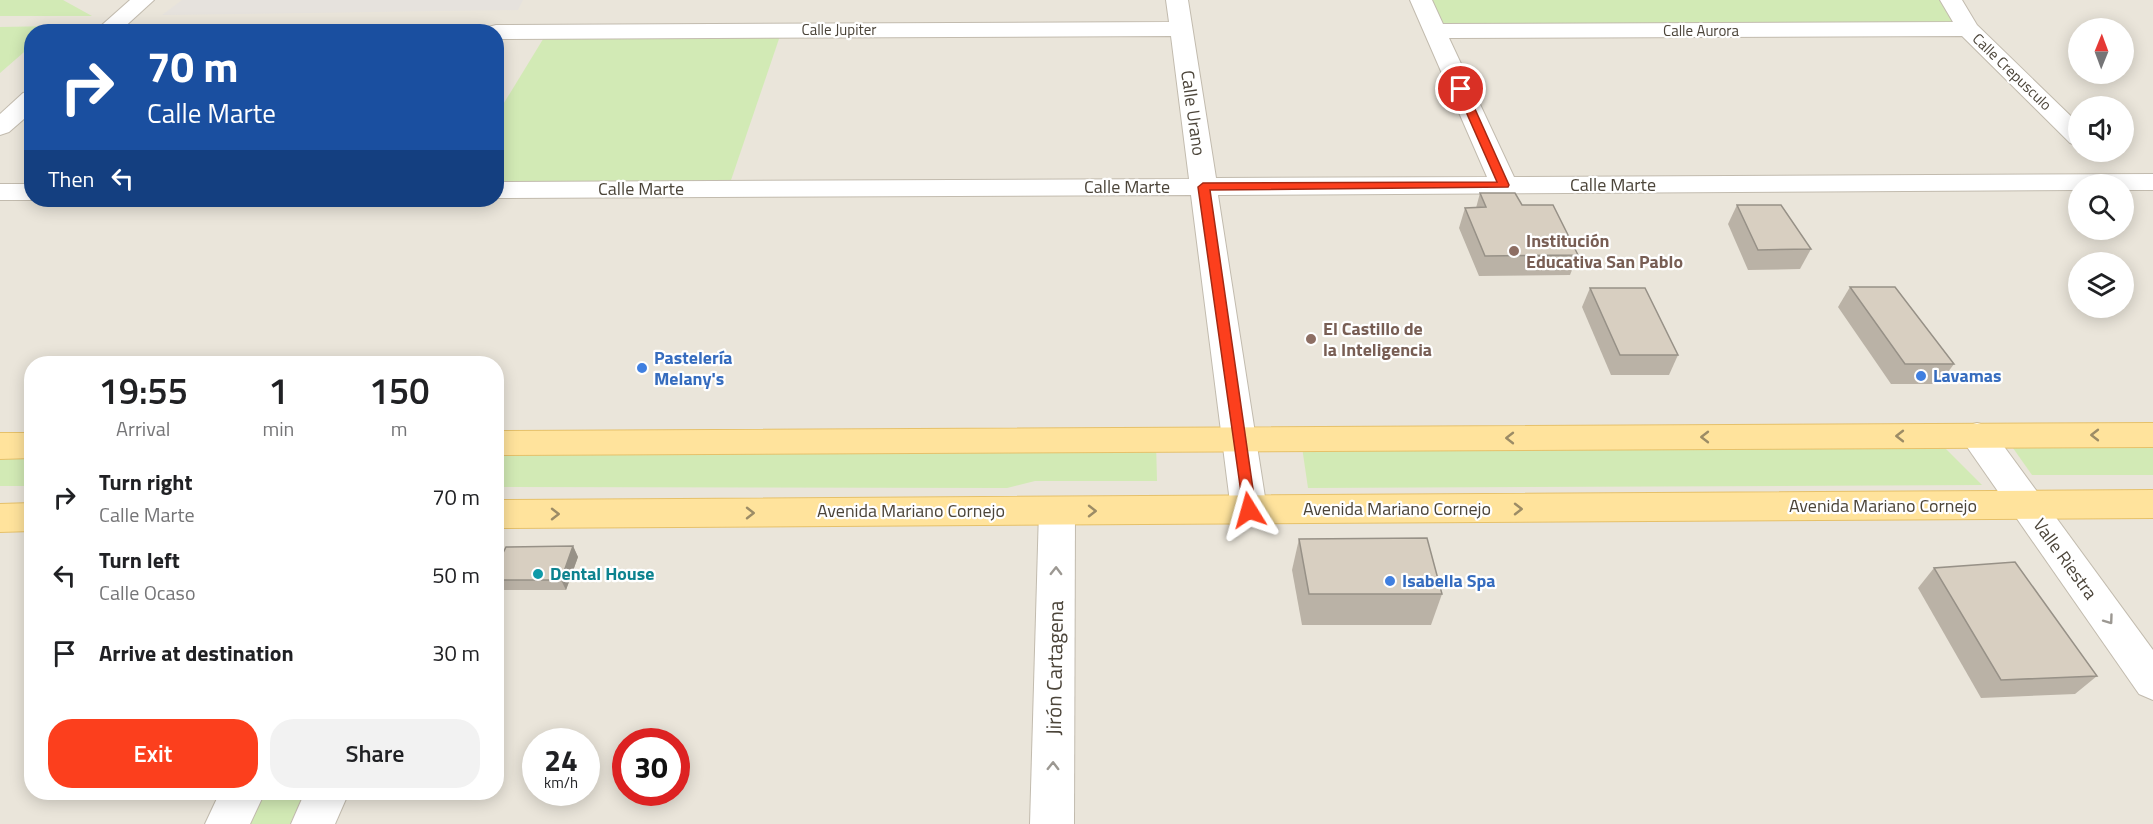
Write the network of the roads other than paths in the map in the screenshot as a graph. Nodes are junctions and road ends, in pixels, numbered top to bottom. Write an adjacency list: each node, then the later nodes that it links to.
1 (143, 0): 5 (street)
2 (1177, 0): 7 (street, Calle Urano)
3 (1421, 0): 8 (street)
4 (1951, 0): 6 (street, Calle Crepusculo)
5 (114, 24)
6 (1968, 28): 8 (street, Calle Aurora); 12 (street, Calle Crepusculo)
7 (1181, 29): 9 (street, Calle Jupiter); 19 (street, Calle Urano)
8 (1435, 31): 18 (street)
9 (504, 32)
10 (24, 105): 11 (street)
11 (0, 127)
12 (2068, 127)
13 (2104, 162): 14 (street)
14 (2116, 174)
15 (2068, 182): 18 (street, Calle Marte)
16 (2134, 182): 17 (street, Calle Marte)
17 (2153, 182)
18 (1504, 185): 19 (street, Calle Marte)
19 (1203, 187): 20 (street, Calle Marte); 25 (street, Calle Urano)
20 (504, 190)
21 (0, 192): 22 (street)
22 (24, 192)
23 (1977, 435): 24 (main road, one-way to 23); 25 (main road, one-way to 25); 30 (street, Valle Riestra)
24 (2153, 435)
25 (1239, 440): 26 (main road); 31 (street, Calle Urano)
26 (504, 443)
27 (24, 445): 28 (main road)
28 (0, 446)
29 (2153, 504): 30 (main road, Avenida Mariano Cornejo)
30 (2027, 505): 31 (main road, Avenida Mariano Cornejo, one-way to 30); 36 (street, Valle Riestra, one-way to 36)
31 (1249, 510): 32 (main road, Avenida Mariano Cornejo, one-way to 31)
32 (1057, 511): 33 (main road, Avenida Mariano Cornejo, one-way to 32); 41 (street, Jirón Cartagena, one-way to 32)
33 (504, 514)
34 (24, 517): 35 (main road)
35 (0, 518)
36 (2153, 682)
37 (239, 800): 39 (street)
38 (324, 800): 40 (street)
39 (227, 824)
40 (313, 824)
41 (1052, 824)

